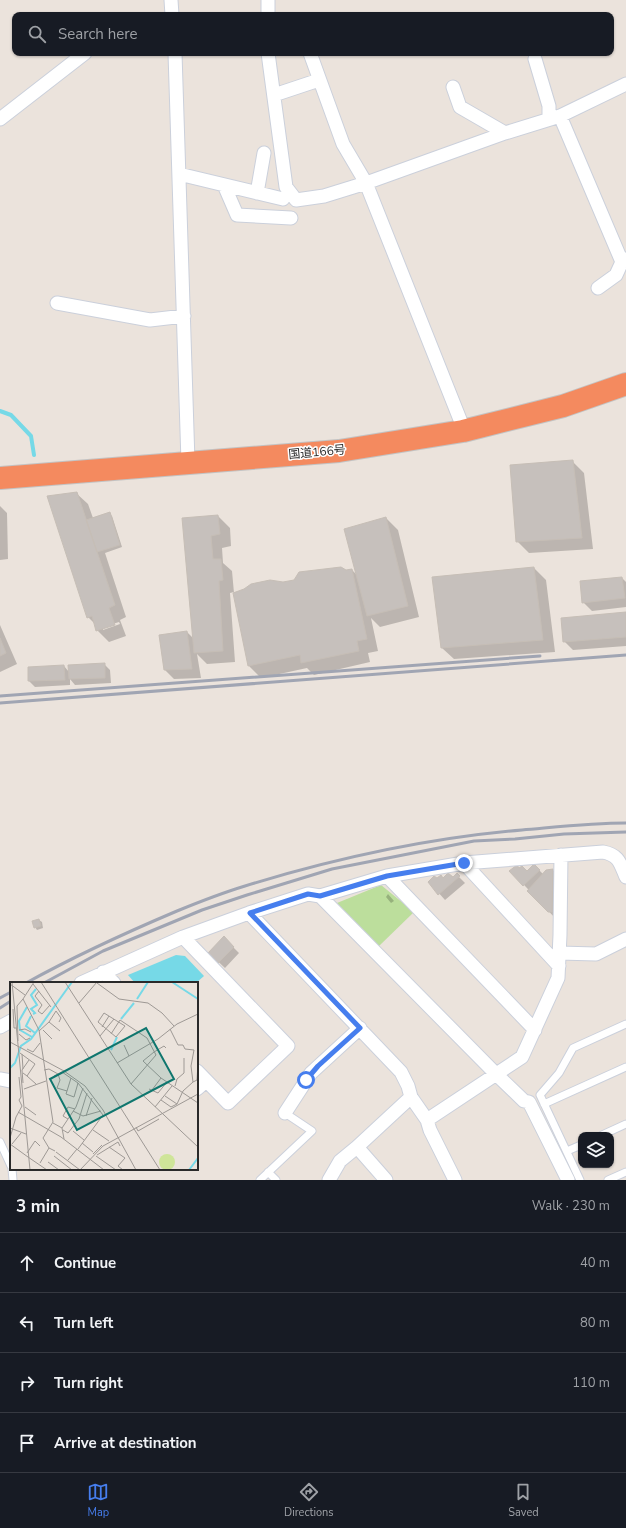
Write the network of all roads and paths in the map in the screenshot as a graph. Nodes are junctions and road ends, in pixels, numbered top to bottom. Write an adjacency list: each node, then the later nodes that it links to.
1 (172, 0): 3 (street)
2 (268, 0): 4 (street)
3 (172, 12)
4 (268, 12)
5 (81, 56): 15 (street)
6 (175, 56): 18 (street)
7 (268, 56): 13 (street)
8 (311, 56): 10 (street)
9 (536, 59): 14 (street)
10 (319, 80): 13 (street); 19 (street)
11 (626, 85): 14 (street)
12 (453, 87): 16 (street)
13 (274, 95): 19 (street)
14 (555, 118): 16 (street); 24 (street)
15 (0, 119)
16 (505, 133): 19 (street)
17 (264, 152): 21 (street)
18 (179, 174): 20 (street); 27 (street)
19 (366, 183): 29 (street)
20 (224, 185): 21 (street); 23 (street)
21 (257, 192): 22 (street)
22 (283, 199)
23 (291, 218)
24 (624, 260): 25 (street)
25 (598, 288)
26 (57, 303): 27 (street)
27 (184, 316): 30 (street)
28 (626, 384): 29 (highway, 国道166号)
29 (463, 431): 30 (highway, 国道166号)
30 (188, 462): 31 (highway, 国道166号)
31 (0, 478)
32 (561, 855): 33 (street); 35 (street); 40 (street)
33 (464, 863): 34 (street); 40 (street)
34 (387, 876): 36 (street); 48 (street)
35 (626, 876)
36 (320, 896): 37 (street); 51 (street)
37 (250, 913): 38 (street); 47 (street)
38 (184, 937): 41 (street); 54 (street)
39 (626, 940): 40 (street)
40 (559, 960): 48 (street)
41 (103, 972): 42 (street); 43 (street)
42 (84, 982)
43 (113, 982)
44 (10, 1022): 46 (street)
45 (626, 1024): 56 (lane)
46 (0, 1027)
47 (360, 1028): 55 (street); 57 (street)
48 (535, 1030): 51 (street)
49 (626, 1067): 56 (lane)
50 (198, 1074): 54 (street)
51 (496, 1074): 58 (street); 75 (street)
52 (0, 1079): 53 (street)
53 (10, 1081)
54 (202, 1085)
55 (411, 1097): 58 (street); 63 (street)
56 (544, 1104): 64 (lane)
57 (285, 1113): 67 (lane)
58 (427, 1120): 74 (street)
59 (626, 1124): 60 (lane)
60 (609, 1132)
61 (0, 1142): 65 (lane)
62 (578, 1146): 64 (lane)
63 (357, 1147): 72 (street); 73 (street)
64 (567, 1151): 76 (lane)
65 (10, 1164)
66 (12, 1170): 69 (lane)
67 (268, 1172): 70 (lane); 71 (lane)
68 (626, 1172): 77 (lane)
69 (13, 1180)
70 (260, 1180)
71 (276, 1180)
72 (329, 1180)
73 (386, 1180)
74 (456, 1180)
75 (568, 1180)
76 (580, 1180)
77 (608, 1180)

